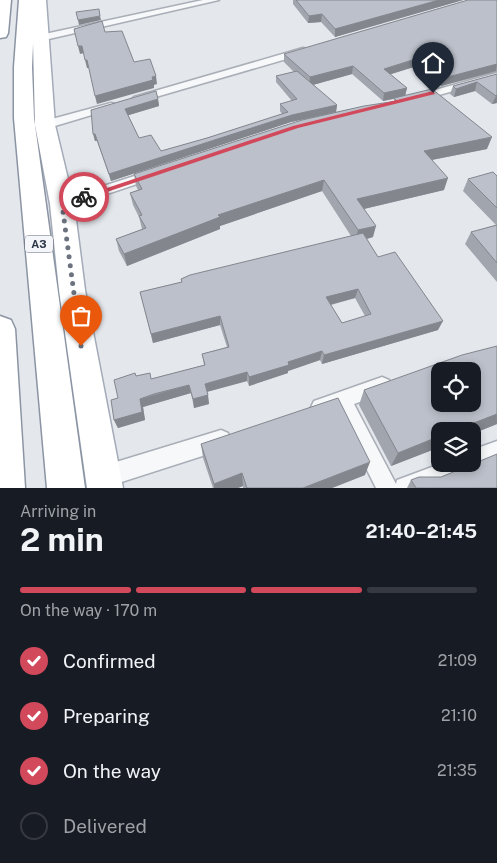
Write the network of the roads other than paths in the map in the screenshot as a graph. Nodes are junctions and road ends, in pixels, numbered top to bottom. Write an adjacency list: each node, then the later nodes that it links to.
1 (3, 0): 5 (highway)
2 (26, 0): 23 (highway, A3)
3 (39, 0): 6 (main road, A3)
4 (215, 0): 6 (street)
5 (0, 33)
6 (40, 38): 10 (main road, A3)
7 (317, 47): 10 (street)
8 (497, 76): 9 (street)
9 (404, 102)
10 (45, 125): 12 (main road, A3)
11 (164, 171): 12 (street)
12 (62, 204): 21 (main road, A3)
13 (0, 329): 22 (highway)
14 (402, 378): 15 (street)
15 (342, 400): 16 (street); 24 (street)
16 (306, 412)
17 (243, 434): 21 (street)
18 (497, 451): 19 (street)
19 (481, 457)
20 (445, 472): 25 (street)
21 (104, 482)
22 (6, 488)
23 (66, 488)
24 (388, 488)
25 (405, 488)

